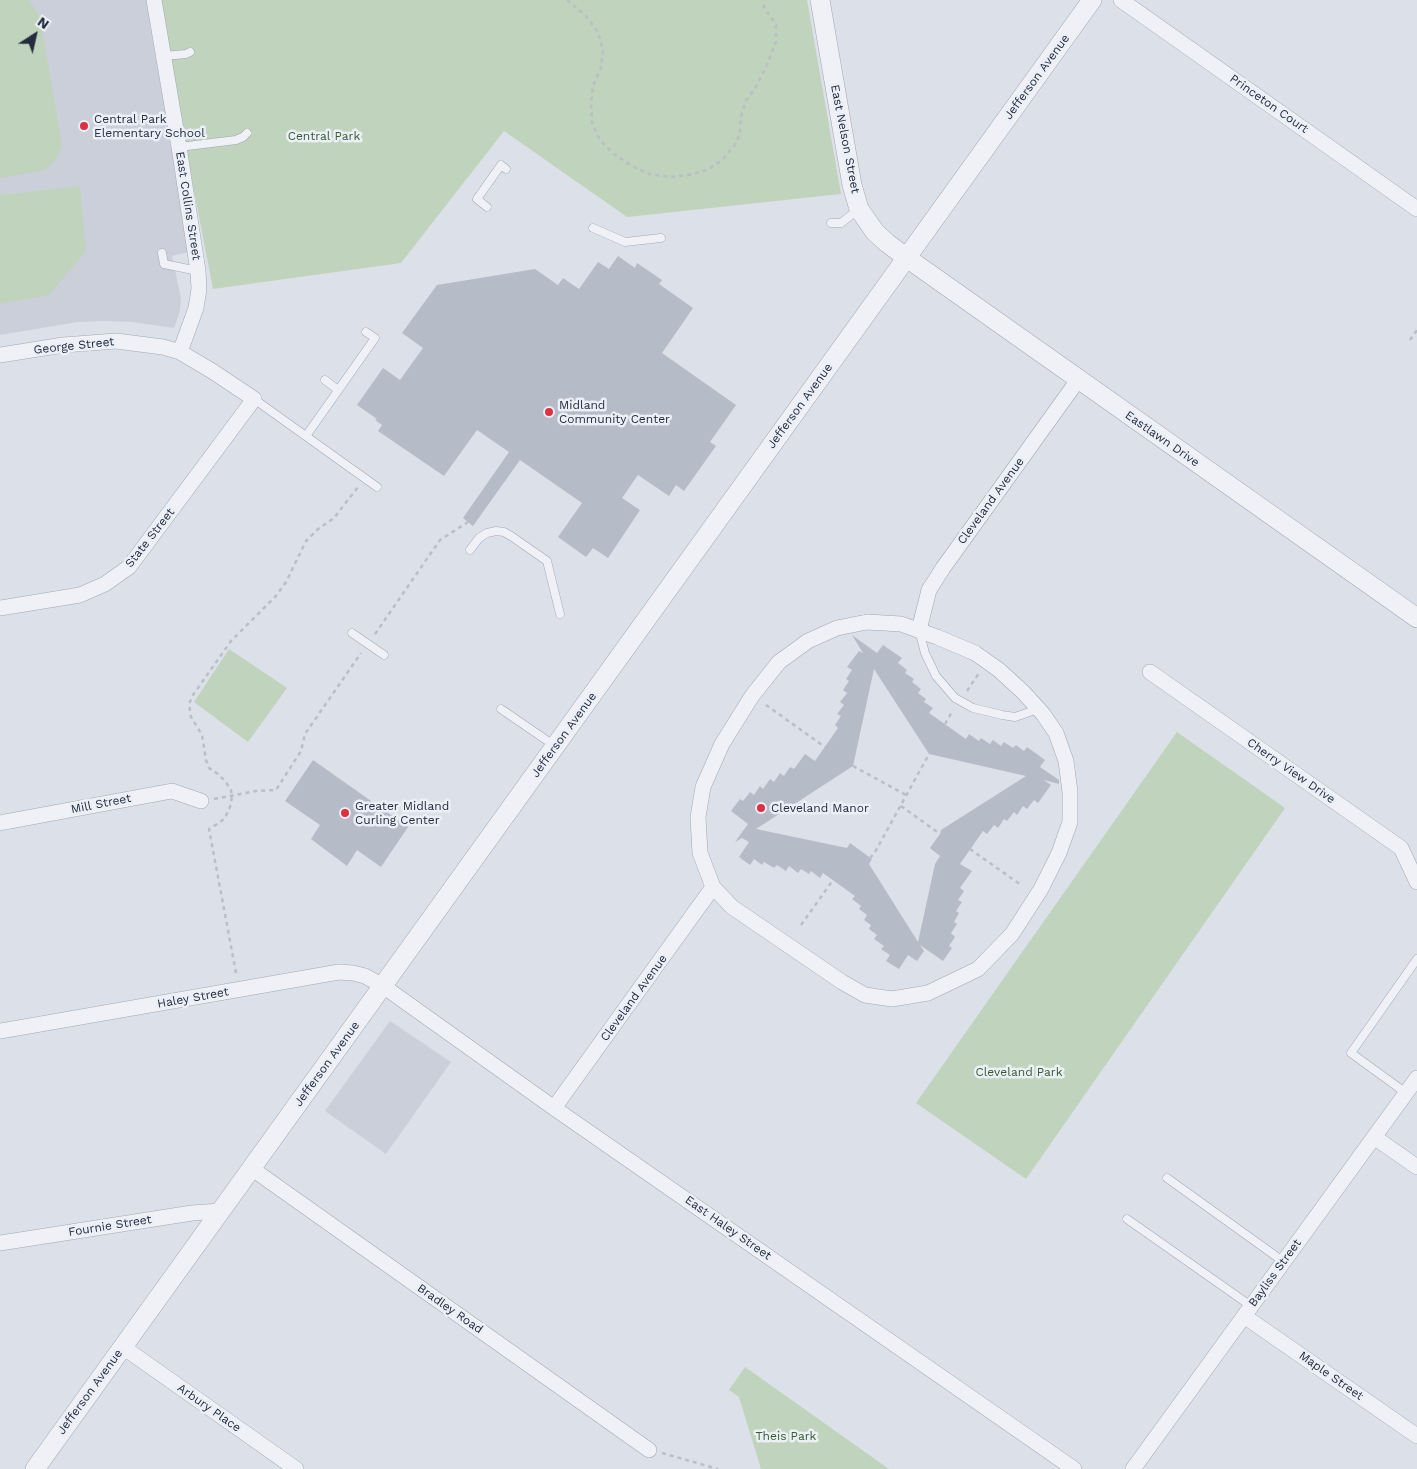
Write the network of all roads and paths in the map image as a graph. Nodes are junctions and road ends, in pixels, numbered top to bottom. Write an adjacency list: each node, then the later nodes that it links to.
1 (154, 0): 8 (street, East Collins Street)
2 (567, 0): 3 (path)
3 (763, 0)
4 (820, 0): 13 (street, East Nelson Street)
5 (1092, 0): 19 (street, Jefferson Avenue)
6 (1121, 0): 14 (street, Princeton Court)
7 (190, 52): 8 (lane)
8 (164, 56): 10 (street, East Collins Street)
9 (247, 132): 10 (lane)
10 (179, 147): 20 (street, East Collins Street)
11 (506, 169): 12 (lane)
12 (487, 207)
13 (859, 209): 15 (lane); 19 (street, East Nelson Street)
14 (1417, 209)
15 (831, 223)
16 (593, 228): 17 (lane)
17 (661, 238)
18 (162, 253): 20 (lane)
19 (907, 258): 27 (street, Eastlawn Drive); 50 (street, Jefferson Avenue)
20 (198, 270): 24 (street, East Collins Street)
21 (1417, 330): 23 (path)
22 (366, 332): 28 (lane)
23 (1410, 340)
24 (180, 352): 25 (street, George Street); 29 (street, George Street)
25 (0, 355)
26 (324, 380): 28 (lane)
27 (1078, 380): 37 (street, Eastlawn Drive); 38 (street, Cleveland Avenue)
28 (338, 390): 30 (lane)
29 (254, 399): 30 (lane); 35 (street, State Street)
30 (306, 436): 31 (lane)
31 (365, 478): 32 (lane); 55 (path)
32 (378, 487)
33 (468, 522): 40 (path)
34 (470, 550): 36 (lane)
35 (0, 608)
36 (560, 614)
37 (1417, 618)
38 (919, 630): 48 (street); 48 (lane); 65 (street)
39 (352, 633): 40 (lane)
40 (368, 644): 41 (lane); 55 (path)
41 (384, 656)
42 (982, 670): 44 (path)
43 (1150, 672): 63 (street, Cherry View Drive)
44 (966, 693)
45 (766, 705): 51 (path)
46 (956, 706): 49 (path)
47 (501, 709): 50 (lane)
48 (1038, 709): 65 (street)
49 (945, 724)
50 (555, 746): 69 (street, Jefferson Avenue)
51 (825, 747)
52 (929, 754): 54 (path)
53 (853, 766): 54 (path)
54 (906, 795): 57 (path)
55 (232, 796): 56 (path); 68 (path)
56 (201, 801): 58 (street, Mill Street)
57 (900, 806): 59 (path); 61 (path)
58 (0, 822)
59 (940, 834)
60 (970, 849): 64 (path)
61 (870, 858)
62 (833, 880): 66 (path)
63 (1417, 882)
64 (1021, 885)
65 (713, 887): 72 (street, Cleveland Avenue)
66 (801, 925)
67 (1417, 959): 71 (lane)
68 (236, 973)
69 (383, 986): 70 (street, Haley Street); 72 (street, East Haley Street); 75 (street, Jefferson Avenue)
70 (0, 1031)
71 (1412, 1089): 73 (street, Bayliss Street)
72 (554, 1108): 88 (street, East Haley Street)
73 (1374, 1137): 74 (street); 80 (street, Bayliss Street)
74 (1417, 1167)
75 (251, 1168): 77 (street, Jefferson Avenue); 84 (street, Bradley Road)
76 (1167, 1178): 80 (lane)
77 (221, 1211): 79 (street, Fournie Street); 82 (street, Jefferson Avenue)
78 (1127, 1219): 81 (lane)
79 (0, 1244)
80 (1284, 1262): 81 (street, Bayliss Street)
81 (1248, 1311): 83 (street, Maple Street); 89 (street, Bayliss Street)
82 (123, 1347): 85 (street, Arbury Place); 86 (street, Jefferson Avenue)
83 (1417, 1436)
84 (649, 1450): 87 (path)
85 (292, 1468)
86 (35, 1469)
87 (718, 1469)
88 (1074, 1469)
89 (1133, 1469)

